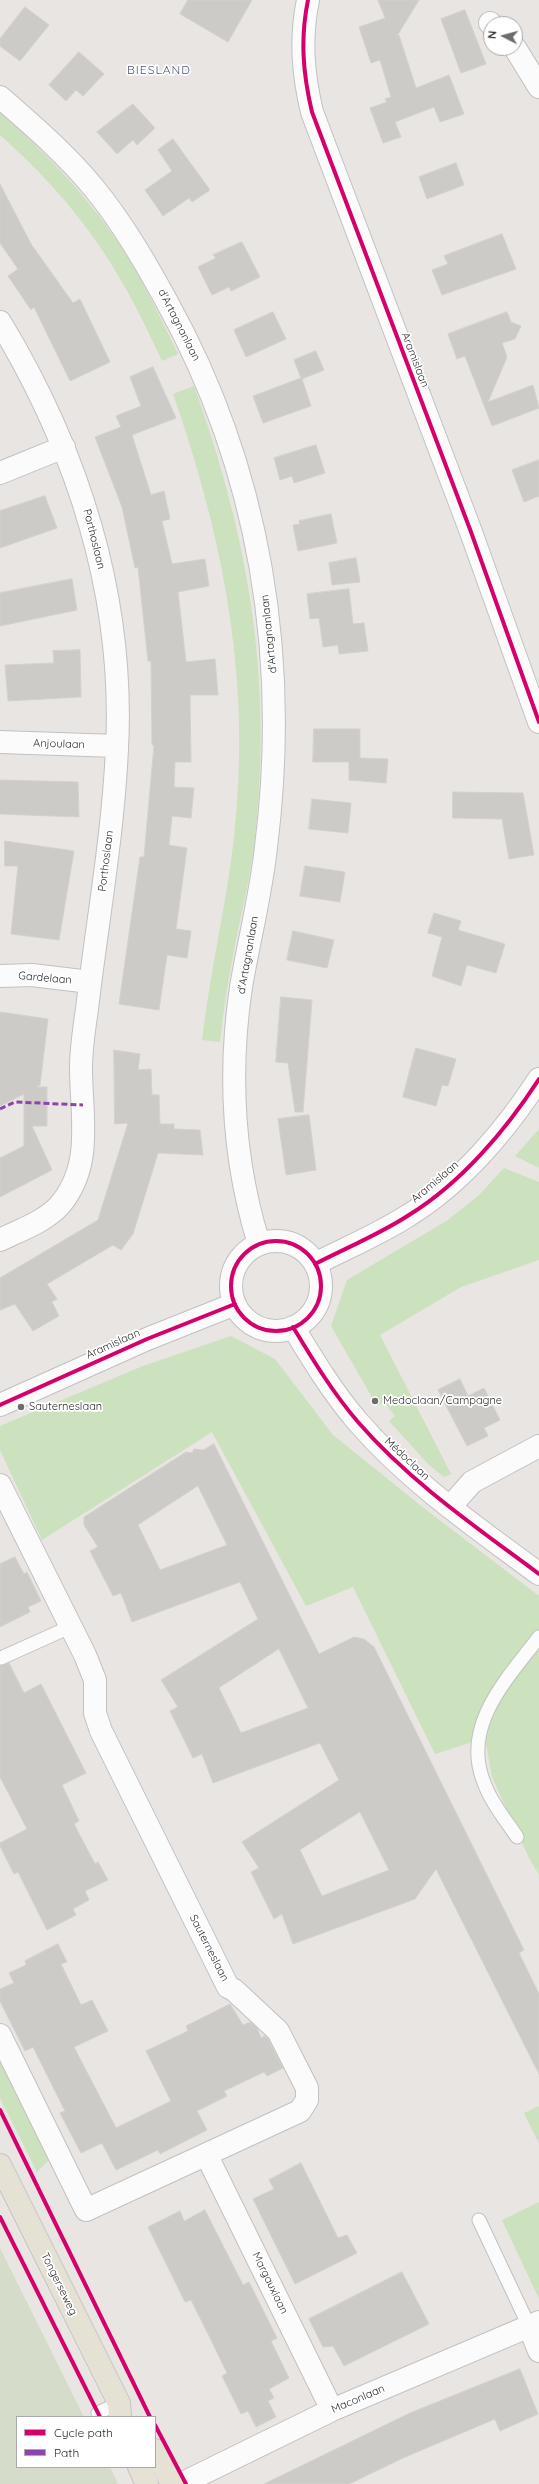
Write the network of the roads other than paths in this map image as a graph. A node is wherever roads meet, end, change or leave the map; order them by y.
1 (308, 0) edge
2 (520, 56) edge
3 (539, 87) edge
4 (0, 97) edge
5 (0, 322) edge
6 (64, 447) junction
7 (0, 473) edge
8 (539, 722) edge
9 (0, 742) edge
10 (117, 746) junction
11 (0, 976) edge
12 (90, 982) junction
13 (539, 1079) edge
14 (0, 1240) edge
15 (259, 1244) junction
16 (315, 1264) junction
17 (235, 1304) junction
18 (293, 1328) junction
19 (0, 1405) edge
20 (539, 1446) edge
21 (0, 1485) edge
22 (450, 1508) junction
23 (539, 1574) edge
24 (70, 1627) junction
25 (539, 1637) edge
26 (1, 1658) edge
27 (517, 1837) dead end
28 (0, 2035) edge
29 (207, 2156) junction
30 (0, 2164) edge
31 (479, 2220) dead end
32 (534, 2324) edge
33 (539, 2351) edge
34 (119, 2410) edge
35 (332, 2410) junction
36 (98, 2413) dead end
37 (134, 2416) edge
38 (156, 2452) edge
39 (139, 2468) edge
40 (147, 2484) edge
41 (172, 2484) edge
42 (181, 2484) edge

1 - 8 street, Aramislaan
2 - 3 street
4 - 15 street, d'Artagnanlaan
5 - 6 street, Porthoslaan
6 - 7 street
6 - 10 street, Porthoslaan
9 - 10 street, Anjoulaan
10 - 12 street, Porthoslaan
11 - 12 street, Gardelaan
12 - 14 street, Porthoslaan
13 - 16 street, Aramislaan
15 - 16 street
15 - 17 street
16 - 18 street
17 - 18 street
17 - 19 street, Aramislaan
18 - 22 street, Médoclaan
20 - 22 street
21 - 24 street, Sauterneslaan
22 - 23 street, Médoclaan
24 - 26 lane
24 - 29 street, Sauterneslaan
25 - 27 lane
28 - 29 street, Sauterneslaan
29 - 35 street, Margauxlaan
30 - 34 main road, Tongerseweg
31 - 32 lane
32 - 33 street
32 - 35 street, Maconlaan
34 - 36 lane
34 - 37 main road, Tongerseweg
35 - 42 street, Maconlaan
38 - 41 main road
39 - 40 main road

